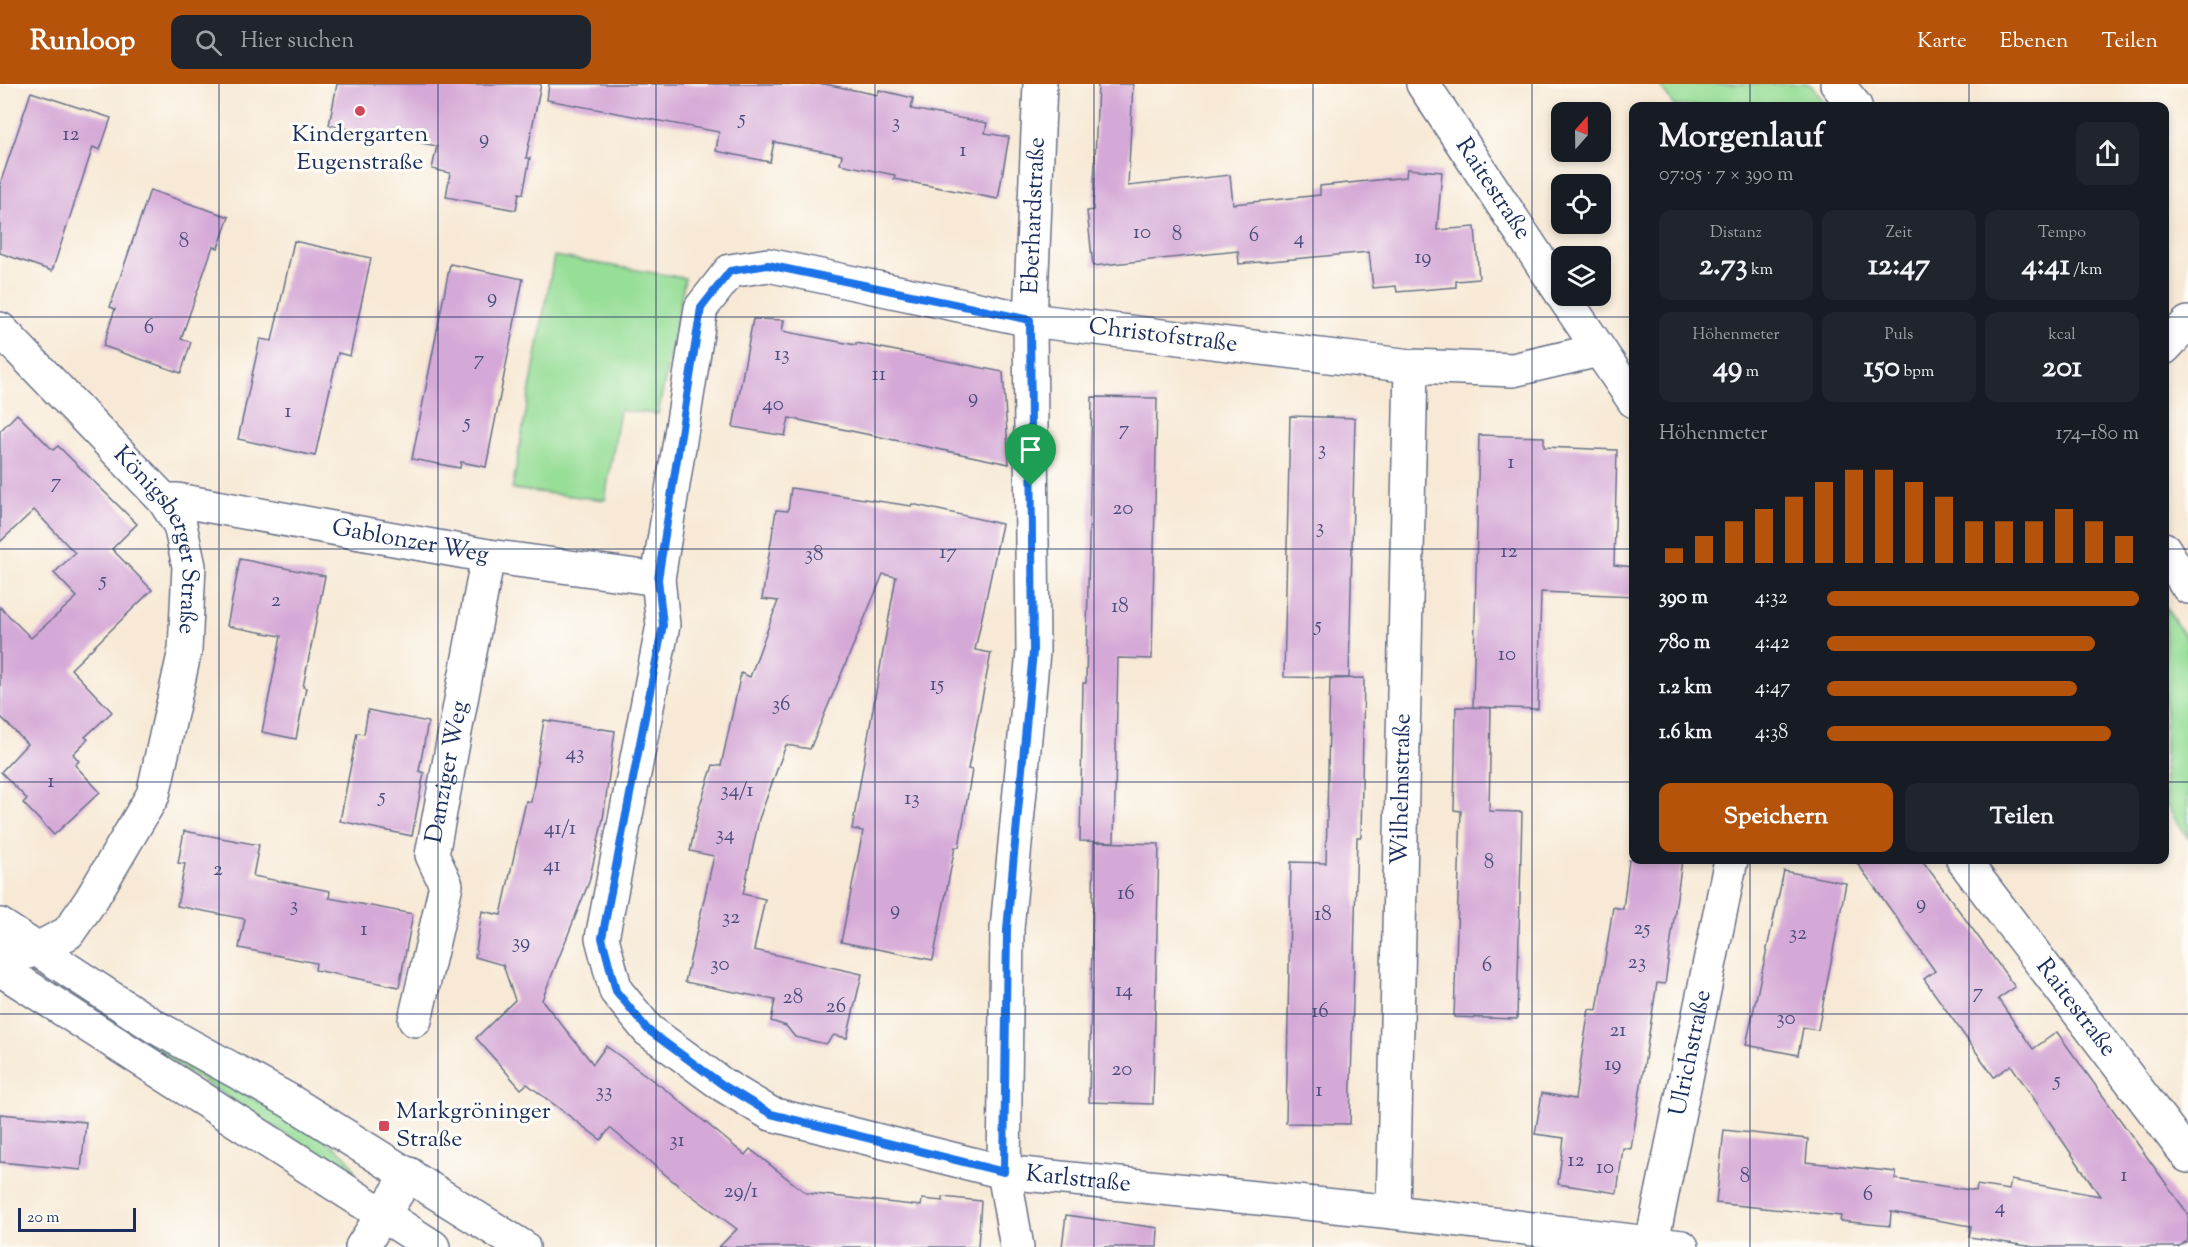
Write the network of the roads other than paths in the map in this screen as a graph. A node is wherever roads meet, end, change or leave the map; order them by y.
1 (1040, 84) edge
2 (1423, 84) edge
3 (1837, 84) edge
4 (1851, 102) edge
5 (730, 271) joint
6 (1551, 278) edge
7 (1569, 306) edge
8 (1030, 320) junction
9 (2188, 323) edge
10 (2169, 343) edge
11 (5, 345) edge
12 (1599, 350) junction
13 (1411, 366) junction
14 (1629, 394) edge
15 (164, 500) junction
16 (488, 556) junction
17 (2169, 557) edge
18 (658, 579) junction
19 (2188, 587) edge
20 (1730, 864) edge
21 (1966, 864) edge
22 (0, 925) edge
23 (35, 950) junction
24 (0, 960) edge
25 (0, 969) edge
26 (415, 1020) dead end
27 (2188, 1156) edge
28 (1004, 1172) junction
29 (409, 1174) junction
30 (1393, 1212) junction
31 (383, 1215) junction
32 (1662, 1246) edge
33 (362, 1247) edge
34 (433, 1247) edge
35 (523, 1247) edge
36 (1017, 1247) edge

1 - 8 street, Eberhardstraße
2 - 6 street, Raitestraße
3 - 4 street
5 - 8 street, Christofstraße
5 - 18 street, Karlstraße
7 - 12 street, Raitestraße
8 - 13 street, Christofstraße
8 - 28 street, Eberhardstraße
9 - 10 street
11 - 15 street, Königsberger Straße
12 - 13 street, Christofstraße
12 - 14 street, Raitestraße
13 - 30 street, Wilhelmstraße
15 - 16 street, Gablonzer Weg
15 - 23 street, Königsberger Straße
16 - 18 street, Gablonzer Weg
16 - 26 street, Danziger Weg
17 - 19 street
18 - 28 street, Karlstraße
20 - 32 street, Ulrichstraße
21 - 27 street, Raitestraße
22 - 23 street
23 - 24 street, Königsberger Straße
23 - 29 street
25 - 31 street
28 - 30 street, Karlstraße
28 - 36 street, Eberhardstraße
29 - 31 street
29 - 35 street
30 - 32 street, Karlstraße
31 - 33 street
31 - 34 street

